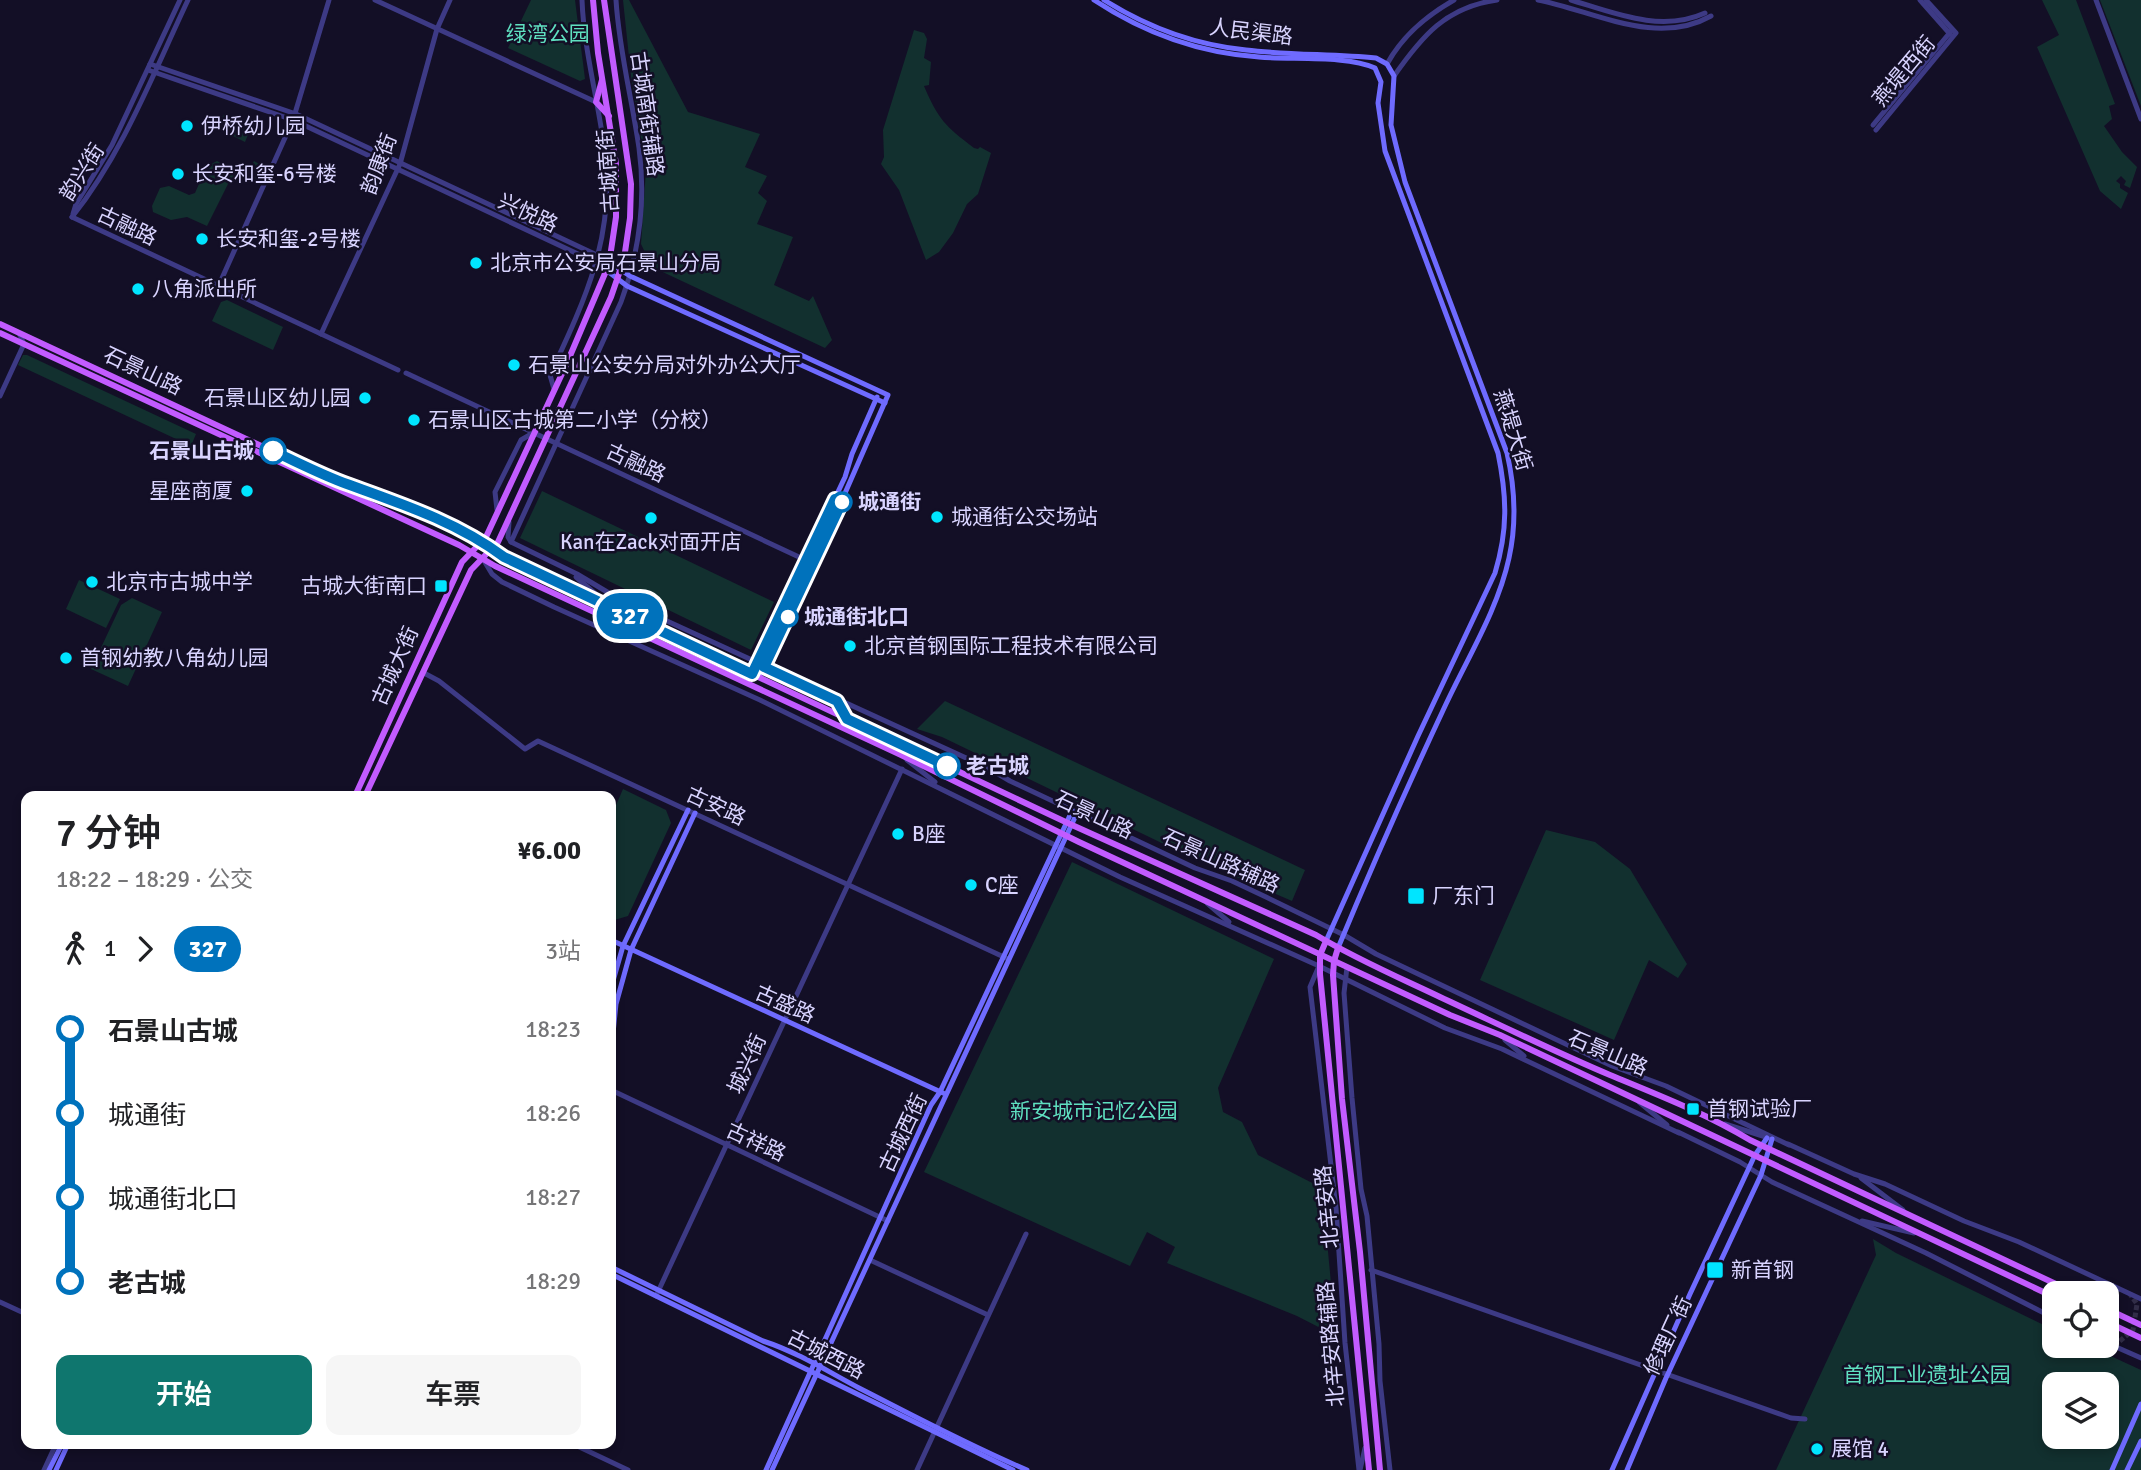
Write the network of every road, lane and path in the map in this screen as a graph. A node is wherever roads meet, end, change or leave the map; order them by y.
1 (180, 0) edge
2 (188, 0) edge
3 (329, 0) edge
4 (375, 0) edge
5 (450, 0) edge
6 (582, 0) edge
7 (593, 0) edge
8 (604, 0) edge
9 (616, 0) edge
10 (1094, 0) edge
11 (1104, 0) edge
12 (1454, 0) edge
13 (1497, 0) edge
14 (1538, 0) edge
15 (1571, 0) edge
16 (1920, 0) edge
17 (1926, 0) edge
18 (2096, 0) edge
19 (1491, 1) edge
20 (437, 29) junction
21 (1953, 33) junction
22 (1387, 64) junction
23 (152, 68) junction
24 (1380, 75) joint
25 (1394, 76) junction
26 (603, 78) junction
27 (596, 102) junction
28 (609, 116) junction
29 (294, 117) junction
30 (2141, 119) edge
31 (1875, 127) dead end
32 (399, 166) junction
33 (72, 217) joint
34 (598, 260) junction
35 (608, 267) junction
36 (621, 271) junction
37 (630, 276) junction
38 (618, 280) junction
39 (627, 286) junction
40 (218, 287) junction
41 (0, 324) edge
42 (0, 333) edge
43 (19, 333) junction
44 (321, 334) junction
45 (24, 344) junction
46 (398, 369) dead end
47 (407, 373) dead end
48 (554, 389) junction
49 (880, 391) junction
50 (0, 396) edge
51 (877, 399) junction
52 (885, 403) junction
53 (533, 433) junction
54 (547, 439) junction
55 (556, 443) junction
56 (509, 519) junction
57 (481, 542) junction
58 (511, 542) junction
59 (492, 549) junction
60 (471, 552) junction
61 (483, 559) junction
62 (805, 560) junction
63 (814, 564) junction
64 (563, 568) junction
65 (608, 605) junction
66 (760, 665) junction
67 (424, 673) junction
68 (755, 676) junction
69 (837, 701) junction
70 (847, 719) junction
71 (899, 754) junction
72 (902, 769) junction
73 (357, 791) edge
74 (367, 791) edge
75 (947, 791) junction
76 (691, 812) junction
77 (1075, 812) junction
78 (1070, 823) junction
79 (1064, 835) junction
80 (1059, 846) junction
81 (848, 884) junction
82 (1202, 899) junction
83 (1234, 927) junction
84 (1332, 929) junction
85 (1344, 934) junction
86 (1326, 941) junction
87 (616, 942) edge
88 (623, 946) junction
89 (1338, 948) junction
90 (632, 950) junction
91 (1320, 955) junction
92 (1006, 958) junction
93 (1334, 961) junction
94 (1320, 966) junction
95 (1347, 967) junction
96 (616, 970) edge
97 (1333, 975) junction
98 (1345, 981) junction
99 (616, 1004) edge
100 (785, 1021) junction
101 (1500, 1035) junction
102 (1528, 1060) junction
103 (616, 1092) edge
104 (943, 1093) junction
105 (1638, 1101) junction
106 (1354, 1118) junction
107 (1719, 1121) junction
108 (1679, 1133) junction
109 (1769, 1138) junction
110 (1789, 1145) junction
111 (727, 1146) junction
112 (1766, 1147) junction
113 (1347, 1148) junction
114 (1755, 1155) junction
115 (1766, 1160) junction
116 (1749, 1168) junction
117 (1854, 1174) junction
118 (1761, 1175) junction
119 (1342, 1191) junction
120 (1336, 1208) junction
121 (1826, 1208) junction
122 (1906, 1212) junction
123 (882, 1218) junction
124 (888, 1221) junction
125 (1026, 1234) dead end
126 (1922, 1235) junction
127 (870, 1261) junction
128 (616, 1269) edge
129 (1371, 1269) junction
130 (616, 1276) edge
131 (2050, 1281) edge
132 (2042, 1291) edge
133 (657, 1293) junction
134 (2141, 1299) edge
135 (0, 1302) edge
136 (21, 1312) edge
137 (2042, 1312) edge
138 (2119, 1314) edge
139 (988, 1315) junction
140 (2141, 1325) edge
141 (2119, 1328) edge
142 (2141, 1338) edge
143 (2119, 1348) edge
144 (2141, 1358) edge
145 (814, 1362) junction
146 (820, 1366) junction
147 (1656, 1371) junction
148 (813, 1373) junction
149 (1667, 1375) junction
150 (1380, 1381) junction
151 (2141, 1404) edge
152 (1354, 1417) junction
153 (1363, 1417) junction
154 (1805, 1419) dead end
155 (1374, 1421) junction
156 (935, 1429) junction
157 (2141, 1441) edge
158 (1366, 1445) junction
159 (54, 1449) edge
160 (59, 1449) edge
161 (66, 1449) edge
162 (584, 1449) edge
163 (44, 1470) edge
164 (49, 1470) edge
165 (56, 1470) edge
166 (628, 1470) edge
167 (766, 1470) edge
168 (772, 1470) edge
169 (917, 1470) edge
170 (1013, 1470) edge
171 (1027, 1470) edge
172 (1359, 1470) edge
173 (1368, 1470) edge
174 (1380, 1470) edge
175 (1390, 1470) edge
176 (1612, 1470) edge
177 (1627, 1470) edge
178 (2112, 1470) edge
179 (2127, 1470) edge

1 - 23 street, 韵兴街
2 - 23 street, 韵兴街
3 - 29 street
4 - 20 street
5 - 20 street, 韵康街
6 - 27 street
7 - 26 main road, 古城南街
8 - 36 main road, 古城南街
9 - 37 street, 古城南街辅路
10 - 24 main road, 人民渠路
11 - 22 main road, 人民渠路
12 - 22 street
13 - 19 street
14 - 15 street
16 - 21 street
17 - 21 street
18 - 30 street
19 - 25 street
20 - 27 street
20 - 32 street, 韵康街
21 - 31 street, 燕堤西街
22 - 25 main road
23 - 29 street, 兴悦路
23 - 33 street, 韵兴街
24 - 84 main road, 燕堤大街
25 - 85 main road, 燕堤大街
26 - 27 main road
26 - 28 main road, 古城南街
27 - 28 main road
27 - 34 street
28 - 35 main road, 古城南街
29 - 32 street, 兴悦路
29 - 40 street
32 - 34 street, 兴悦路
32 - 44 street, 韵康街
33 - 40 street, 古融路
34 - 35 main road, 兴悦路
34 - 48 street
35 - 36 main road, 兴悦路
35 - 38 main road, 兴悦路
35 - 48 main road, 古城南街
36 - 37 main road, 兴悦路
36 - 38 main road, 古城南街
37 - 39 street, 古城南街辅路
37 - 49 main road, 兴悦路
38 - 39 main road, 兴悦路
38 - 54 main road, 古城南街
39 - 51 main road, 兴悦路
39 - 55 street, 古城南街辅路
40 - 44 street, 古融路
41 - 43 main road, 石景山路
42 - 45 main road, 石景山路
43 - 45 street
43 - 57 main road, 石景山路
44 - 46 street, 古融路
45 - 50 street
45 - 60 main road, 石景山路
47 - 53 street, 古融路
48 - 53 main road, 古城南街
49 - 51 main road
49 - 52 main road
51 - 52 main road, 兴悦路
51 - 62 main road
52 - 63 main road
53 - 54 street, 古融路
53 - 57 main road, 古城南街
54 - 55 street, 古融路
54 - 56 main road, 古城南街
55 - 58 street, 古城南街辅路
55 - 62 street, 古融路
56 - 58 street
56 - 59 main road, 古城南街
57 - 59 main road, 石景山路
57 - 60 main road, 古城大街
58 - 64 street, 石景山路辅路
59 - 61 main road, 古城南街
59 - 65 main road, 石景山路
60 - 61 main road, 石景山路
60 - 73 main road, 古城大街
61 - 67 main road, 古城大街
61 - 71 main road, 石景山路
61 - 72 street
62 - 63 street, 古融路
62 - 66 main road
63 - 66 main road
64 - 65 street
64 - 66 street, 石景山路辅路
65 - 68 main road, 石景山路
66 - 68 main road
66 - 69 street, 石景山路辅路
67 - 74 main road, 古城大街
67 - 76 street, 古安路
68 - 70 main road, 石景山路
69 - 70 main road
69 - 77 street, 石景山路辅路
70 - 78 main road, 石景山路
71 - 75 street
71 - 79 main road, 石景山路
72 - 75 street
72 - 81 street, 城兴街
75 - 80 street
76 - 81 street, 古安路
76 - 88 main road
76 - 90 main road
77 - 78 main road, 古城西街
77 - 84 street, 石景山路辅路
78 - 79 main road, 古城西街
78 - 86 main road, 石景山路
79 - 80 main road, 古城西街
79 - 82 main road, 石景山路
80 - 83 street
80 - 92 main road, 古城西街
81 - 92 street, 古安路
81 - 100 street, 城兴街
82 - 83 street
82 - 91 main road, 石景山路
83 - 94 street
84 - 85 street, 石景山路辅路
84 - 86 main road, 燕堤大街
85 - 89 main road, 燕堤大街
85 - 110 street, 石景山路辅路
86 - 89 main road, 石景山路
86 - 91 main road, 北辛安路
87 - 88 main road, 古盛路
88 - 90 main road, 古盛路
88 - 96 main road
89 - 93 main road, 北辛安路
89 - 107 main road, 石景山路
90 - 99 main road
90 - 100 main road, 古盛路
91 - 93 main road, 石景山路
91 - 94 main road, 北辛安路
92 - 104 main road, 古城西街
93 - 95 main road, 石景山路
93 - 97 main road, 北辛安路
94 - 97 street
94 - 119 main road, 北辛安路
94 - 120 street, 北辛安路辅路
95 - 98 street
95 - 101 main road, 石景山路
97 - 98 street
97 - 113 main road, 北辛安路
98 - 102 street
98 - 106 street
100 - 104 main road, 古盛路
100 - 111 street, 城兴街
101 - 102 street
101 - 105 main road, 石景山路
102 - 108 street
103 - 111 street, 古祥路
104 - 123 main road, 古城西街
104 - 124 main road, 古城西街
105 - 108 street
105 - 114 main road, 石景山路
106 - 113 street
106 - 129 street
107 - 109 street, 石景山路
107 - 112 main road, 石景山路
108 - 116 street
109 - 110 street, 石景山路
109 - 112 main road, 修理厂街
110 - 117 street, 石景山路
111 - 123 street, 古祥路
111 - 133 street, 城兴街
112 - 114 main road, 修理厂街
112 - 115 main road, 修理厂街
112 - 122 main road, 石景山路
113 - 155 main road, 北辛安路
114 - 115 main road, 石景山路
114 - 116 main road, 修理厂街
115 - 118 main road, 修理厂街
115 - 126 main road, 石景山路
116 - 118 street
116 - 147 main road, 修理厂街
117 - 122 street
117 - 134 street, 石景山路
118 - 121 street
118 - 149 main road, 修理厂街
119 - 120 street
119 - 153 main road, 北辛安路
120 - 152 street, 北辛安路辅路
121 - 126 street
121 - 137 street
122 - 131 main road, 石景山路
123 - 124 street, 古祥路
123 - 145 main road, 古城西街
124 - 127 main road, 古城西街
125 - 139 street
126 - 132 main road, 石景山路
127 - 139 street
127 - 146 main road, 古城西街
128 - 133 main road, 古城西路
129 - 147 street
129 - 150 street
130 - 133 main road, 古城西路
133 - 145 main road, 古城西路
133 - 148 main road, 古城西路
135 - 136 street
138 - 140 main road
139 - 156 street
141 - 142 main road
143 - 144 street
145 - 146 main road, 古城西路
145 - 148 main road, 古城西街
146 - 148 main road, 古城西街
146 - 156 main road, 古城西路
147 - 149 street
147 - 176 main road, 修理厂街
148 - 156 main road, 古城西路
148 - 167 main road, 古城西街
148 - 168 main road, 古城西街
149 - 154 street
149 - 177 main road, 修理厂街
150 - 155 street
150 - 175 street
151 - 178 main road
152 - 153 street
152 - 172 street, 北辛安路辅路
153 - 158 main road, 北辛安路
155 - 174 main road, 北辛安路
156 - 169 street
156 - 170 main road, 古城西路
156 - 171 main road, 古城西路
157 - 179 main road
158 - 172 street
158 - 173 main road, 北辛安路
159 - 163 street
160 - 164 main road
161 - 165 main road
162 - 166 street

